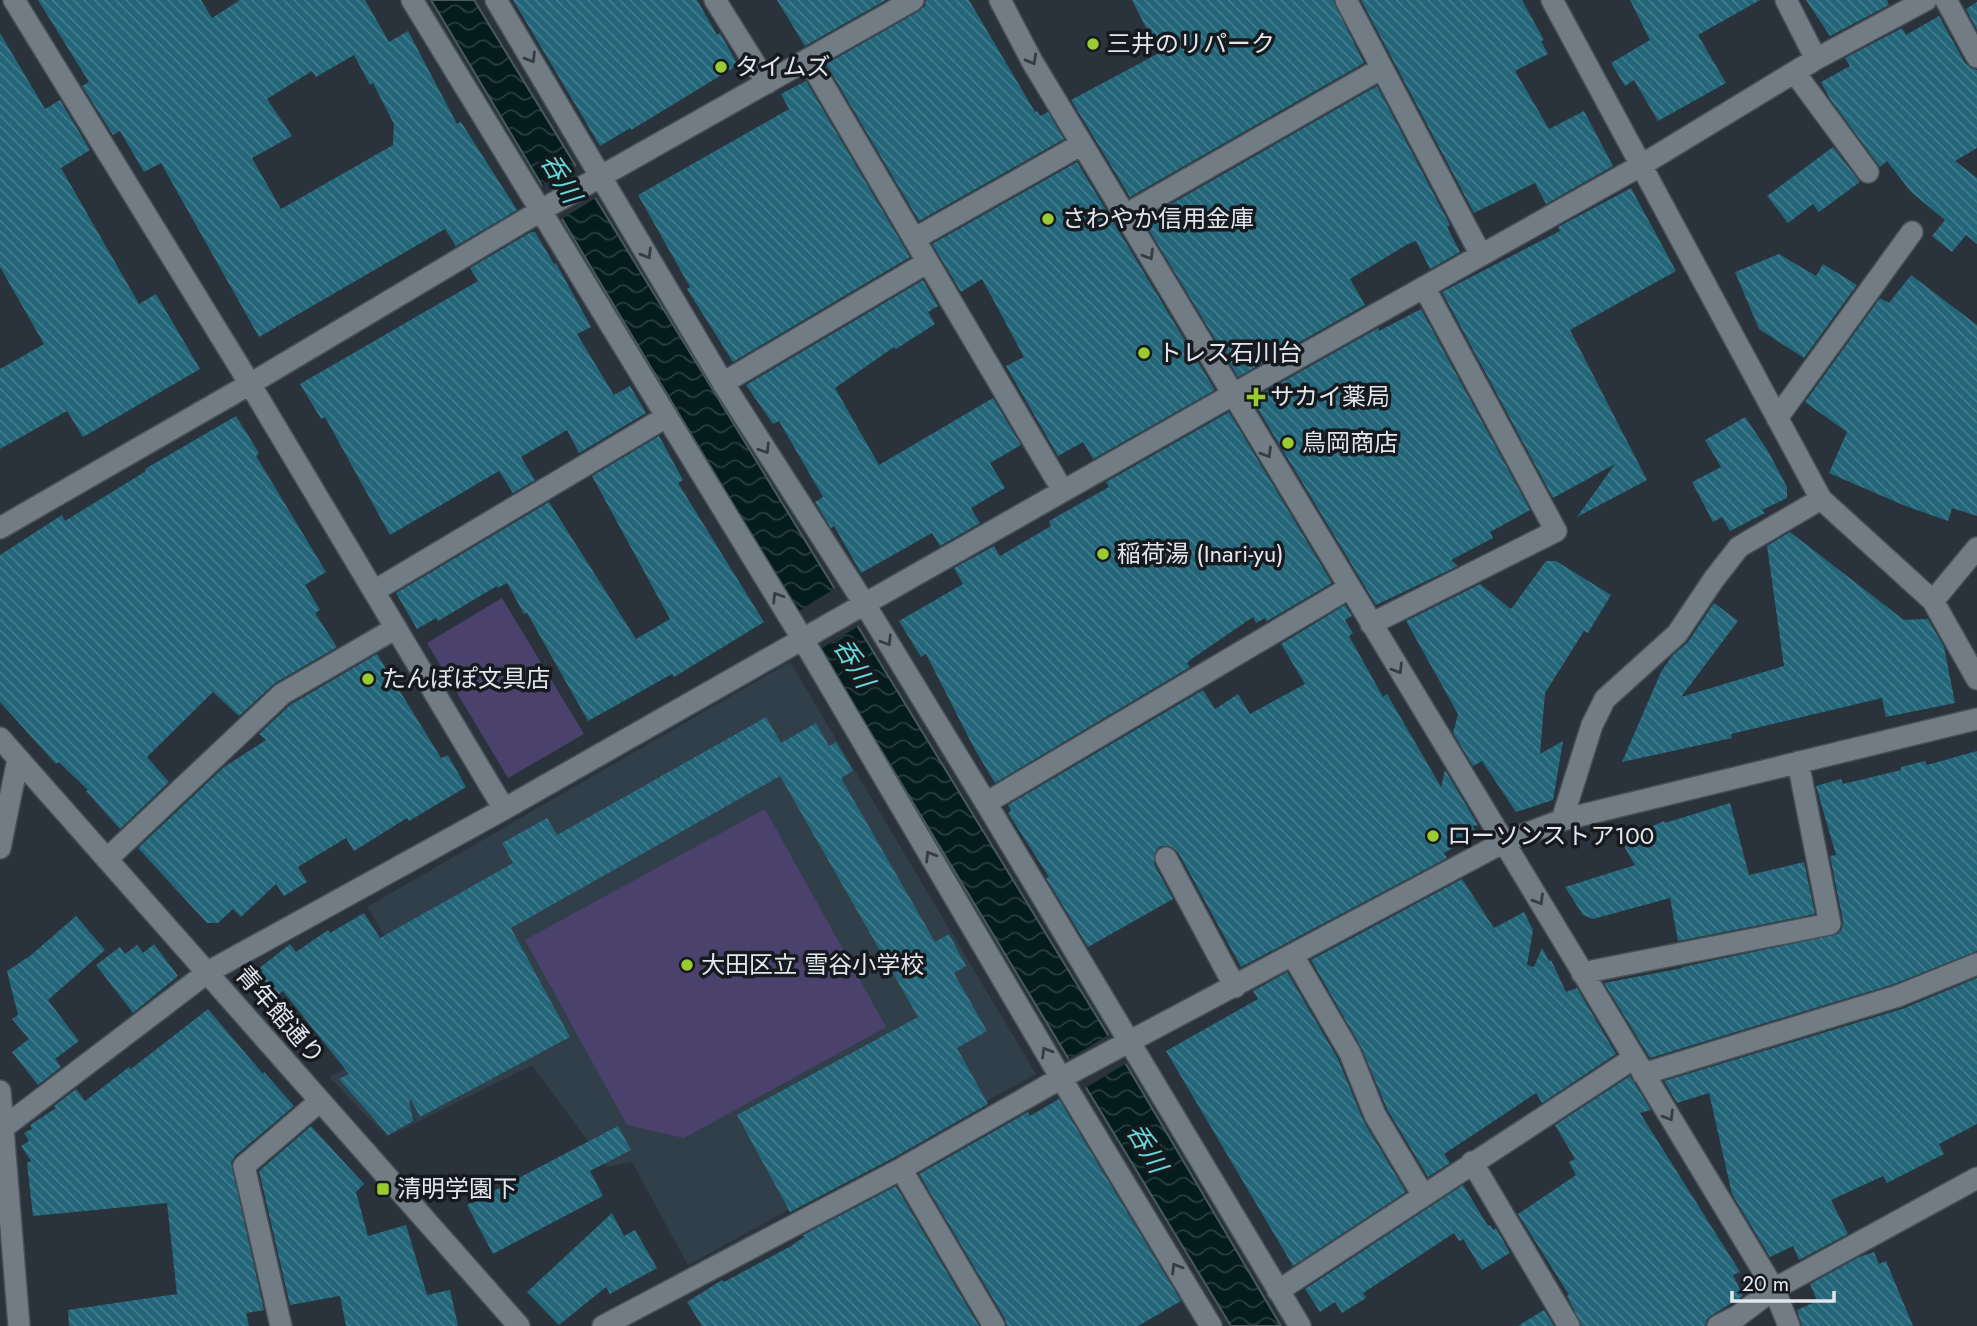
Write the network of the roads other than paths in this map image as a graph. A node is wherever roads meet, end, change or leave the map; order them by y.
1 (14, 0) edge
2 (412, 0) edge
3 (496, 0) edge
4 (715, 0) edge
5 (914, 0) edge
6 (1000, 0) edge
7 (1346, 0) edge
8 (1552, 0) edge
9 (1786, 0) edge
10 (1926, 0) edge
11 (1946, 0) edge
12 (1977, 57) edge
13 (808, 59) junction
14 (1816, 59) junction
15 (1381, 68) junction
16 (1795, 73) junction
17 (768, 83) junction
18 (1082, 144) junction
19 (1640, 166) junction
20 (1868, 173) dead end
21 (599, 179) junction
22 (546, 208) junction
23 (1125, 215) junction
24 (1912, 232) dead end
25 (914, 239) junction
26 (1481, 255) junction
27 (928, 262) junction
28 (1424, 287) junction
29 (723, 383) junction
30 (250, 384) junction
31 (1232, 394) junction
32 (666, 417) junction
33 (1777, 418) junction
34 (1063, 491) junction
35 (1821, 499) junction
36 (0, 528) edge
37 (1977, 548) edge
38 (1349, 588) junction
39 (374, 591) junction
40 (1933, 601) junction
41 (857, 608) junction
42 (1371, 624) junction
43 (396, 628) junction
44 (806, 636) junction
45 (1977, 679) edge
46 (1977, 719) edge
47 (0, 738) edge
48 (18, 759) junction
49 (1798, 762) junction
50 (986, 803) junction
51 (504, 809) junction
52 (1562, 820) junction
53 (1504, 842) junction
54 (0, 848) edge
55 (1166, 858) dead end
56 (107, 859) junction
57 (1293, 956) junction
58 (1977, 964) edge
59 (208, 972) junction
60 (1582, 973) junction
61 (1235, 986) junction
62 (1126, 1044) junction
63 (1638, 1066) junction
64 (1065, 1076) junction
65 (0, 1091) edge
66 (320, 1101) junction
67 (2, 1128) edge
68 (1472, 1163) junction
69 (901, 1169) junction
70 (1977, 1178) edge
71 (1423, 1195) junction
72 (1774, 1289) junction
73 (1278, 1291) junction
74 (19, 1326) edge
75 (281, 1326) edge
76 (519, 1326) edge
77 (603, 1326) edge
78 (994, 1326) edge
79 (1212, 1326) edge
80 (1300, 1326) edge
81 (1569, 1326) edge
82 (1718, 1326) edge
83 (1789, 1326) edge

1 - 30 street
2 - 22 street
3 -> 21 street
4 - 17 street
5 - 13 street
6 -> 18 street
7 - 15 street
8 - 19 street
9 - 14 street
10 - 14 street
11 - 12 street
13 - 17 street
13 - 25 street
14 - 16 street
15 - 23 street
15 - 26 street
16 - 19 street
16 - 20 street
17 - 21 street
18 - 23 street
18 - 25 street
19 - 26 street
19 - 33 street
21 - 22 street
21 -> 29 street
22 - 30 street
22 - 32 street
23 -> 31 street
24 - 33 street
25 - 27 street
26 - 28 street
27 - 29 street
27 - 34 street
28 - 31 street
28 - 42 street
29 -> 41 street
30 - 36 street
30 - 39 street
31 - 34 street
31 -> 38 street
32 - 39 street
44 -> 32 street
33 - 35 street
34 - 41 street
35 - 40 street
35 - 52 street
37 - 40 street
38 - 42 street
38 - 50 street
39 - 43 street
40 - 45 street
41 - 44 street
41 -> 50 street
42 -> 53 street
43 - 51 street
43 - 56 street
44 - 51 street
64 -> 44 street
46 - 49 street
47 - 48 street, 青年館通り
48 - 54 street
48 - 56 street, 青年館通り
49 - 52 street
49 - 60 street
50 - 62 street
51 - 59 street
52 - 53 street
53 - 57 street
53 -> 60 street
55 - 61 street
56 - 59 street, 青年館通り
57 - 61 street
57 - 71 street
58 - 63 street
59 - 66 street, 青年館通り
59 - 67 street
60 - 63 street
61 - 62 street
62 - 64 street
62 - 73 street
63 - 68 street
63 -> 72 street
64 - 69 street
79 -> 64 street
65 - 67 street
66 - 75 street
66 - 76 street, 青年館通り
67 - 74 street
68 - 71 street
68 - 81 street
69 - 77 street
69 - 78 street
70 - 72 street
71 - 73 street
72 - 82 street
72 - 83 street
73 - 80 street

